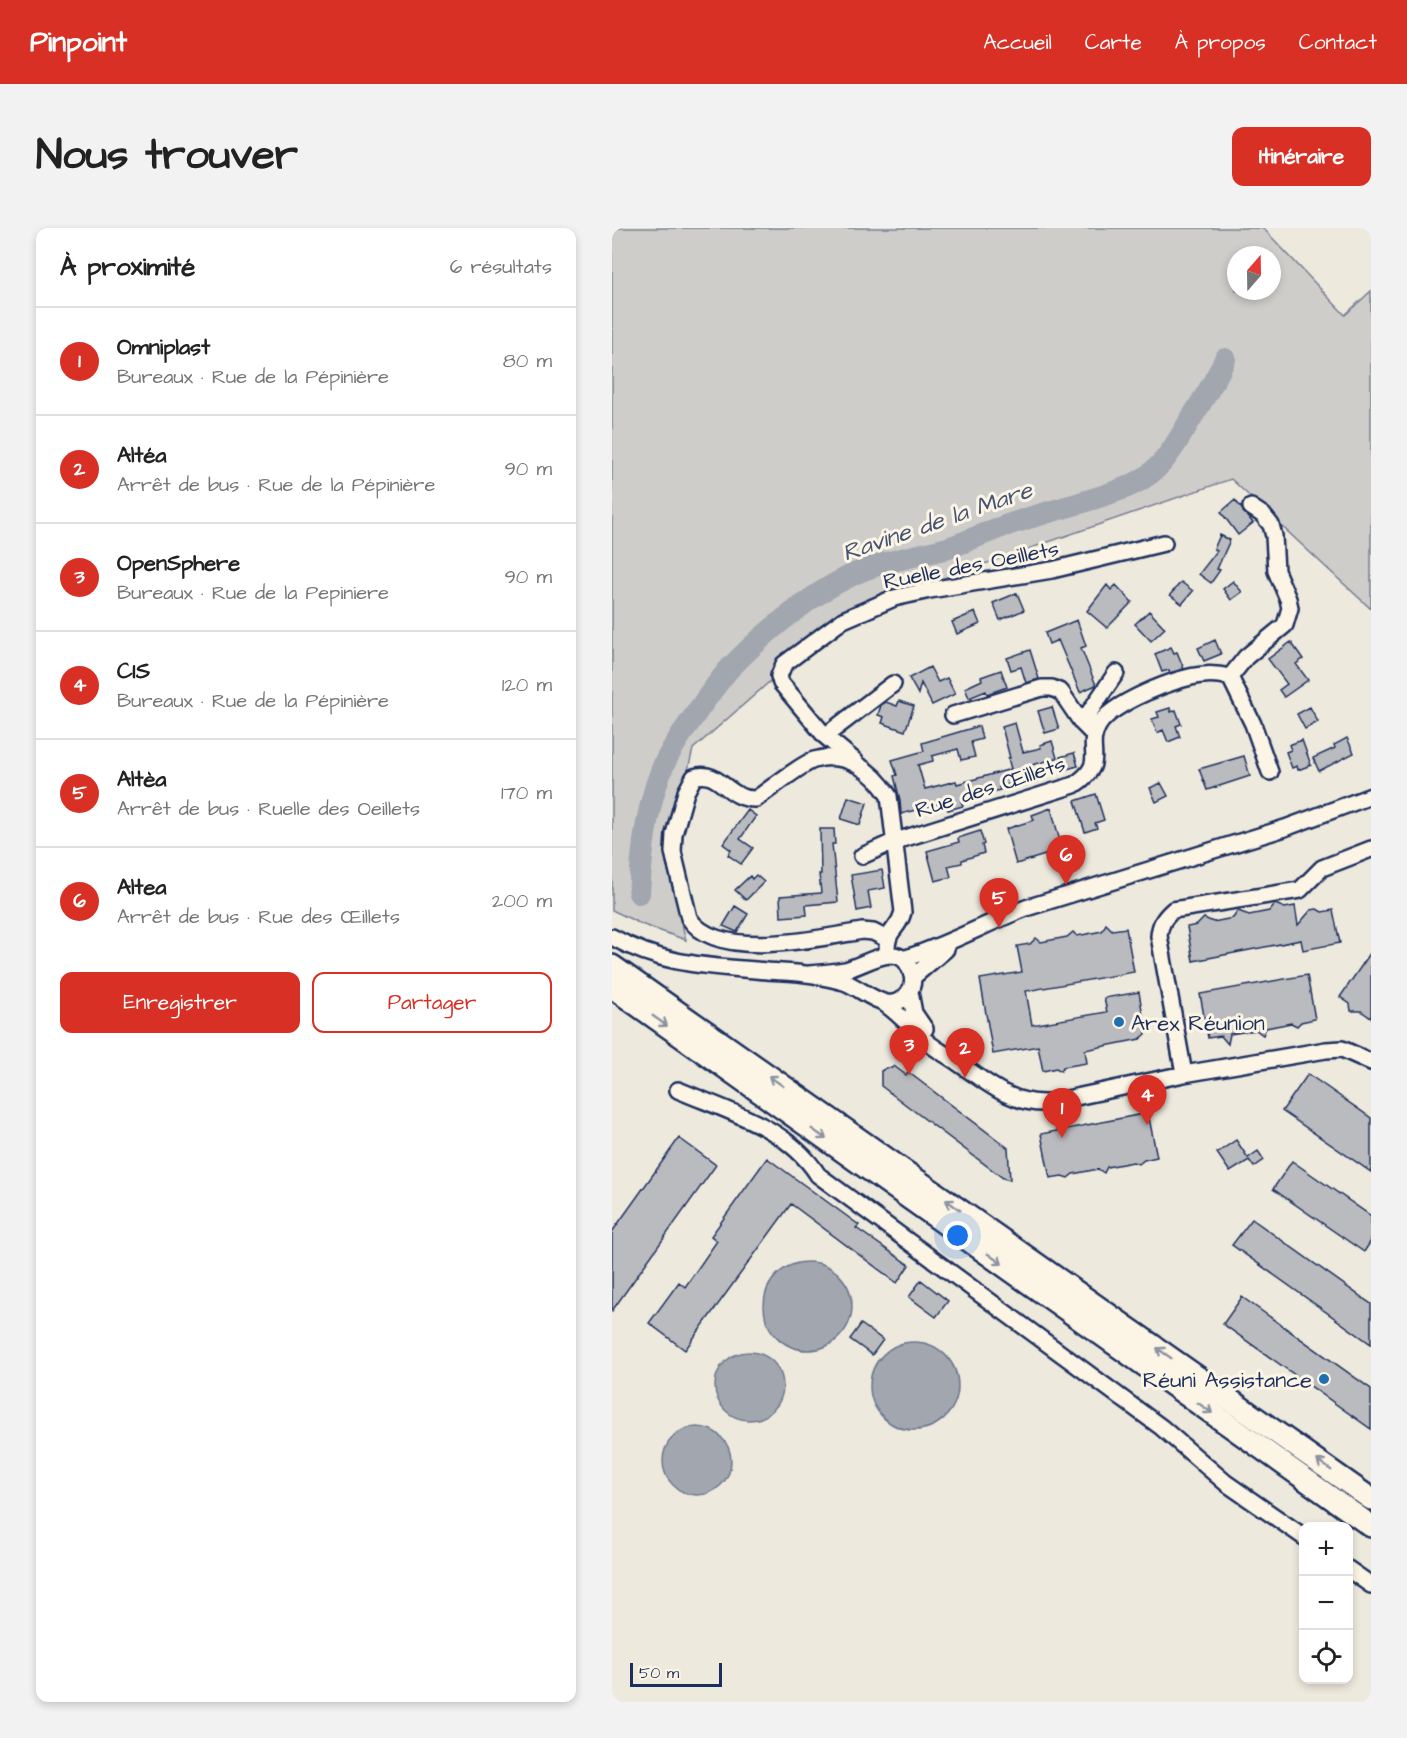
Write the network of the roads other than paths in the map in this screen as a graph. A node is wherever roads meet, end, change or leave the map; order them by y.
1 (1251, 507) dead end
2 (1164, 543) dead end
3 (1116, 673) dead end
4 (1230, 677) junction
5 (893, 684) dead end
6 (952, 715) dead end
7 (1082, 723) junction
8 (1094, 735) junction
9 (825, 736) junction
10 (862, 767) junction
11 (1270, 772) dead end
12 (1371, 796) edge
13 (893, 842) junction
14 (1371, 849) edge
15 (862, 856) dead end
16 (612, 937) edge
17 (961, 938) junction
18 (887, 946) junction
19 (903, 959) junction
20 (870, 962) junction
21 (612, 966) edge
22 (808, 974) junction
23 (911, 984) junction
24 (612, 987) edge
25 (868, 994) junction
26 (885, 1004) junction
27 (944, 1052) junction
28 (1371, 1062) edge
29 (1184, 1074) junction
30 (678, 1090) dead end
31 (1371, 1499) edge
32 (1371, 1526) edge
33 (1299, 1534) edge
34 (1353, 1572) edge
35 (1371, 1585) edge

1 - 4 street
2 - 9 street, Ruelle des Oeillets
3 - 7 street
4 - 8 street
4 - 11 street
5 - 9 street
6 - 7 street
7 - 8 street
8 - 13 street, Rue des Œillets
9 - 10 street, Ruelle des Oeillets
10 - 13 street, Ruelle des Oeillets
10 - 18 street, Ruelle des Oeillets
12 - 17 street
13 - 15 street, Rue des Œillets
13 - 18 street, Ruelle des Oeillets
14 - 29 street
16 - 22 street
17 - 19 street
17 - 23 street
18 - 19 street
18 - 20 street
19 - 23 street
20 - 22 street
20 - 25 street
31 -> 21 highway
22 - 25 street
23 - 26 street
23 - 27 street
24 -> 32 highway
25 - 26 street
26 - 27 street
27 - 29 street
28 - 29 street
30 - 33 street
34 - 35 street

